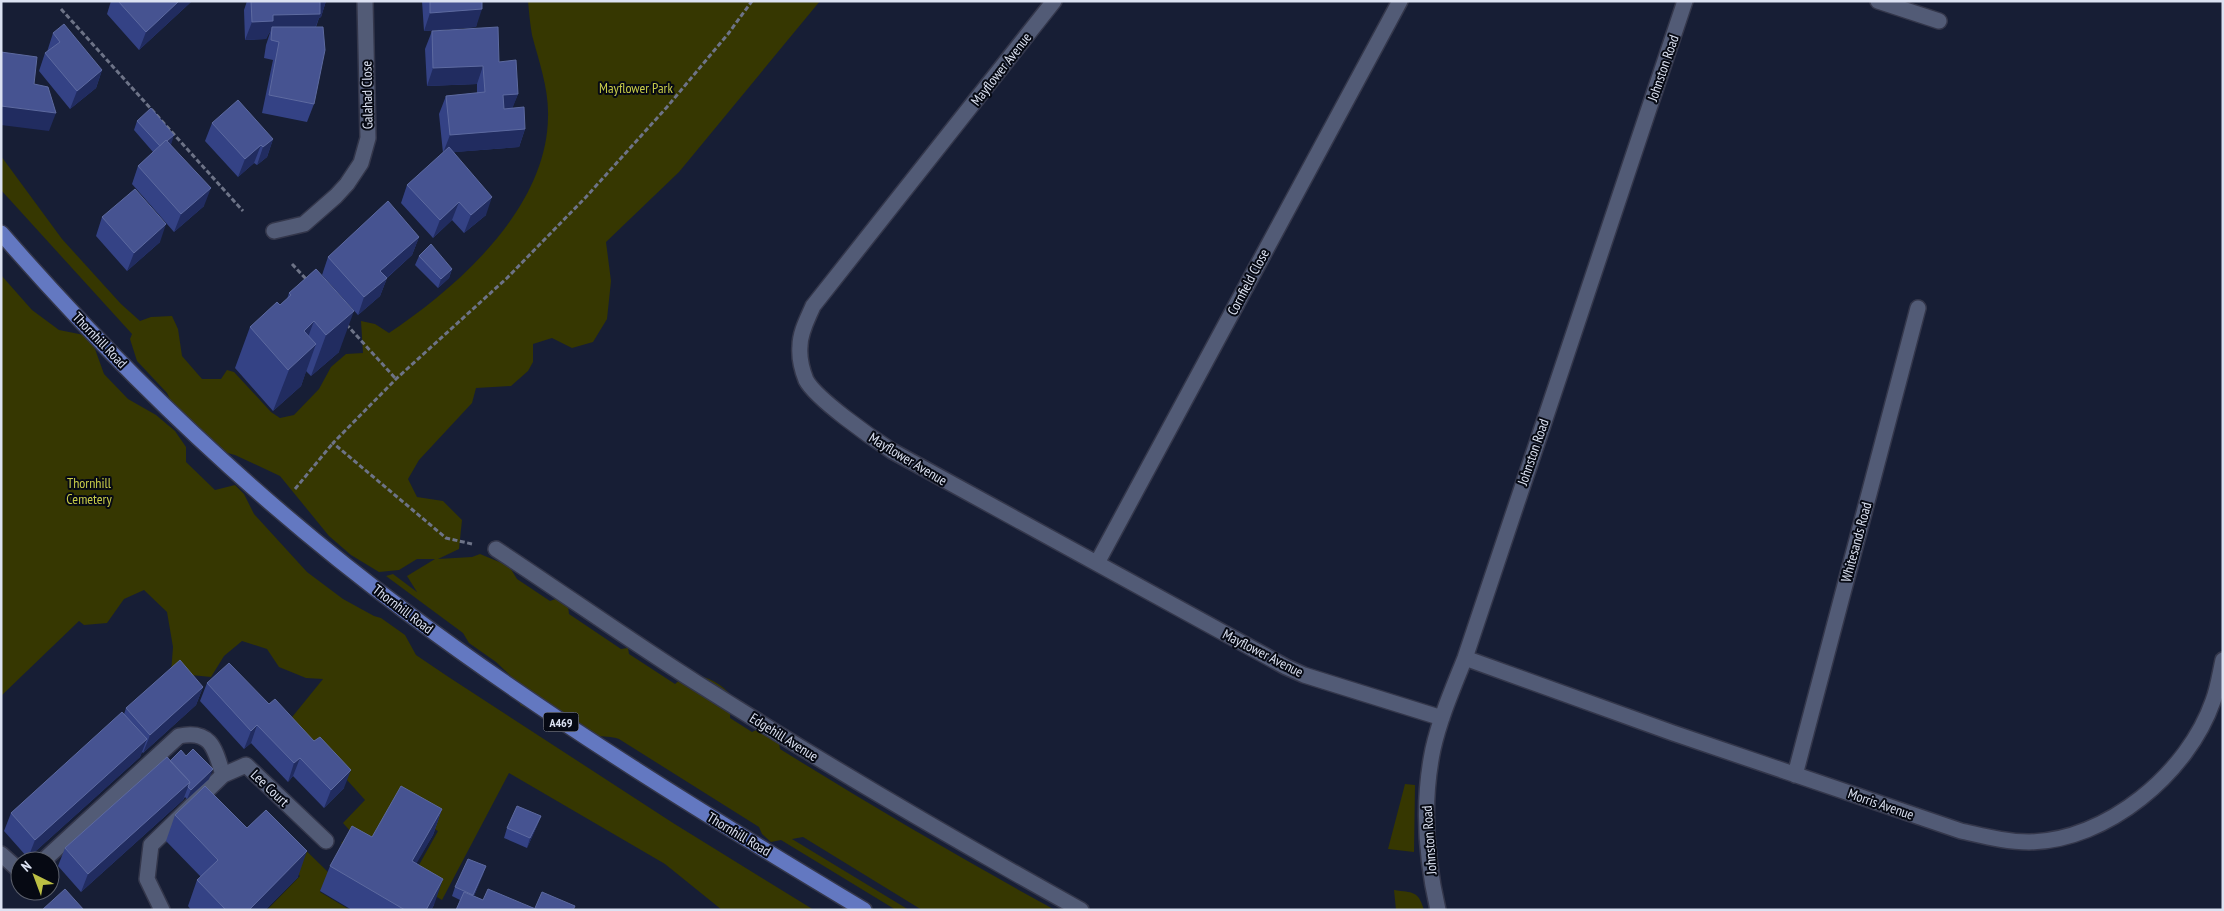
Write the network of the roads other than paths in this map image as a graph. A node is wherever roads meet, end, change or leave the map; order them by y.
1 (365, 1) edge
2 (1054, 1) edge
3 (1400, 1) edge
4 (1685, 1) edge
5 (1878, 1) edge
6 (1939, 21) dead end
7 (274, 231) dead end
8 (1, 233) edge
9 (1918, 308) dead end
10 (496, 549) road end
11 (1096, 563) junction
12 (1464, 658) junction
13 (2223, 660) edge
14 (1442, 718) junction
15 (223, 775) junction
16 (1795, 775) junction
17 (326, 840) dead end
18 (54, 851) edge
19 (162, 910) edge
20 (864, 910) edge
21 (1081, 910) edge
22 (1438, 910) edge

1 - 7 street, Galahad Close
2 - 11 street, Mayflower Avenue
3 - 11 street, Cornfield Close
4 - 12 street, Johnston Road
5 - 6 street
8 - 20 main road, Thornhill Road / A469
9 - 16 street, Whitesands Road
10 - 21 street, Edgehill Avenue
11 - 14 street, Mayflower Avenue
12 - 14 street, Johnston Road
12 - 16 street, Morris Avenue
13 - 16 street, Morris Avenue
14 - 22 street, Johnston Road
15 - 17 street, Lee Court
15 - 18 street
15 - 19 street, Lee Court

